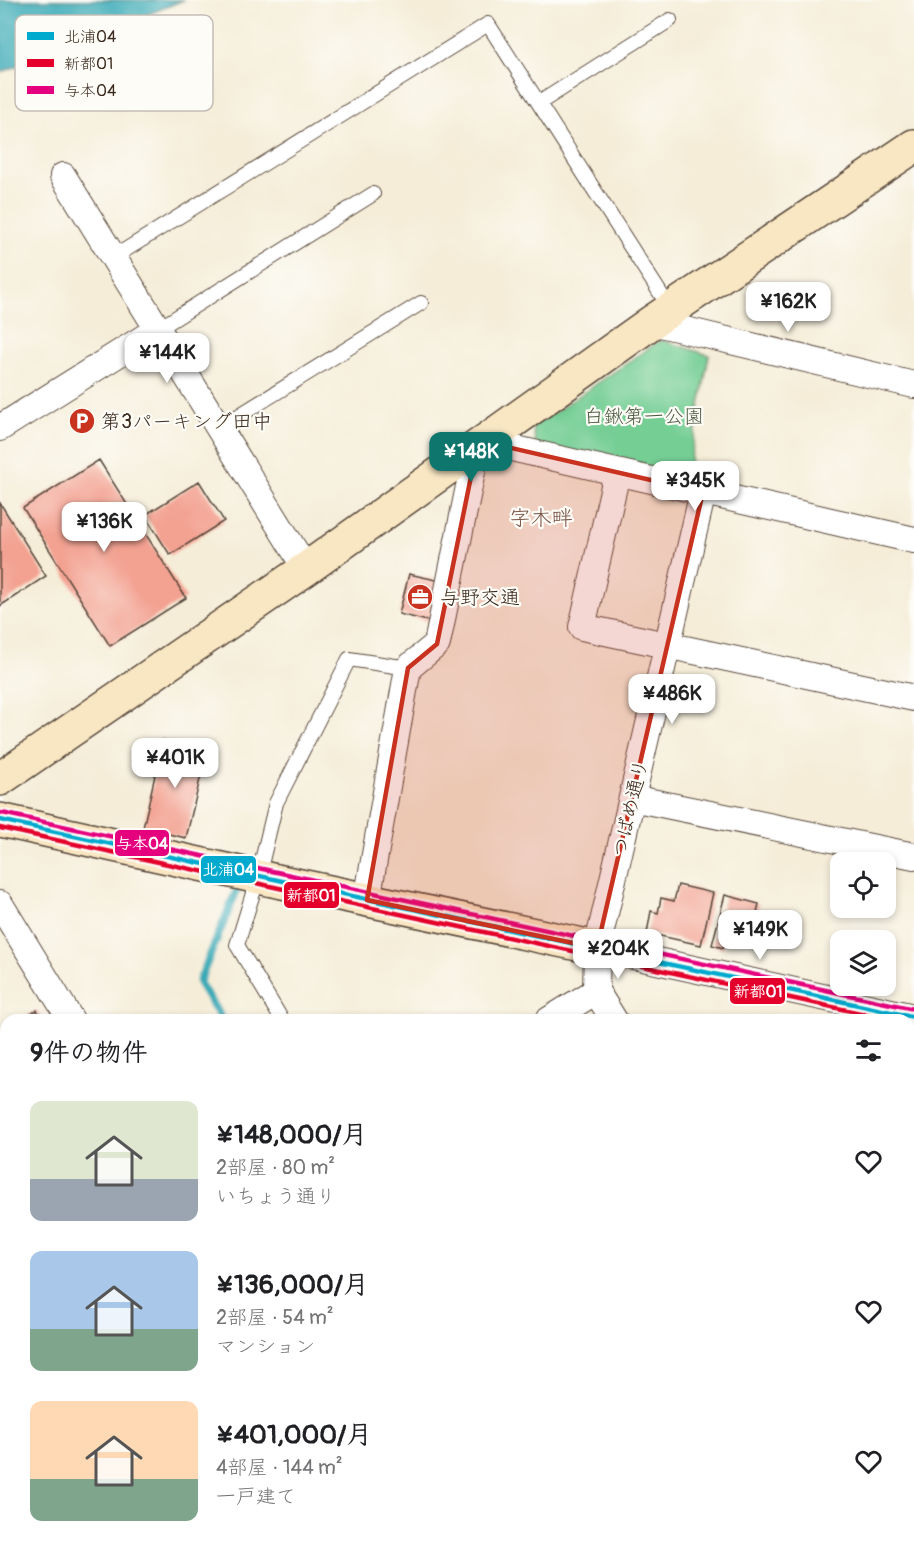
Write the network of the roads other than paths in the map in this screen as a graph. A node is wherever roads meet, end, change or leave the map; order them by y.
1 (670, 20) dead end
2 (539, 103) junction
3 (914, 146) edge
4 (63, 176) dead end
5 (373, 194) dead end
6 (114, 257) junction
7 (421, 303) dead end
8 (662, 316) junction
9 (158, 329) junction
10 (914, 386) edge
11 (0, 428) edge
12 (219, 428) junction
13 (481, 445) junction
14 (617, 472) junction
15 (703, 492) junction
16 (914, 540) edge
17 (306, 569) junction
18 (668, 645) junction
19 (408, 668) junction
20 (914, 699) edge
21 (0, 779) edge
22 (632, 798) junction
23 (0, 820) edge
24 (914, 856) edge
25 (258, 877) junction
26 (367, 900) junction
27 (0, 904) edge
28 (597, 948) junction
29 (596, 990) junction
30 (67, 1014) edge
31 (278, 1014) edge
32 (558, 1014) edge
33 (610, 1014) edge
34 (900, 1014) edge

1 - 2 lane
2 - 6 lane
2 - 8 lane
3 - 8 street
4 - 6 street
5 - 9 lane
6 - 9 street
7 - 12 lane
8 - 10 street
8 - 13 street
9 - 11 street
9 - 12 street
12 - 17 street
13 - 14 street
13 - 17 street
13 - 19 street
14 - 15 street
14 - 18 street
15 - 16 street
15 - 18 street, つばめ通り
17 - 21 street
18 - 20 street
18 - 22 street, つばめ通り
19 - 25 lane
19 - 26 street
22 - 24 street
22 - 28 street, つばめ通り
23 - 25 street
25 - 26 street
25 - 31 lane
26 - 28 street
27 - 30 street
28 - 29 street, つばめ通り
28 - 34 street
29 - 32 street
29 - 33 street

